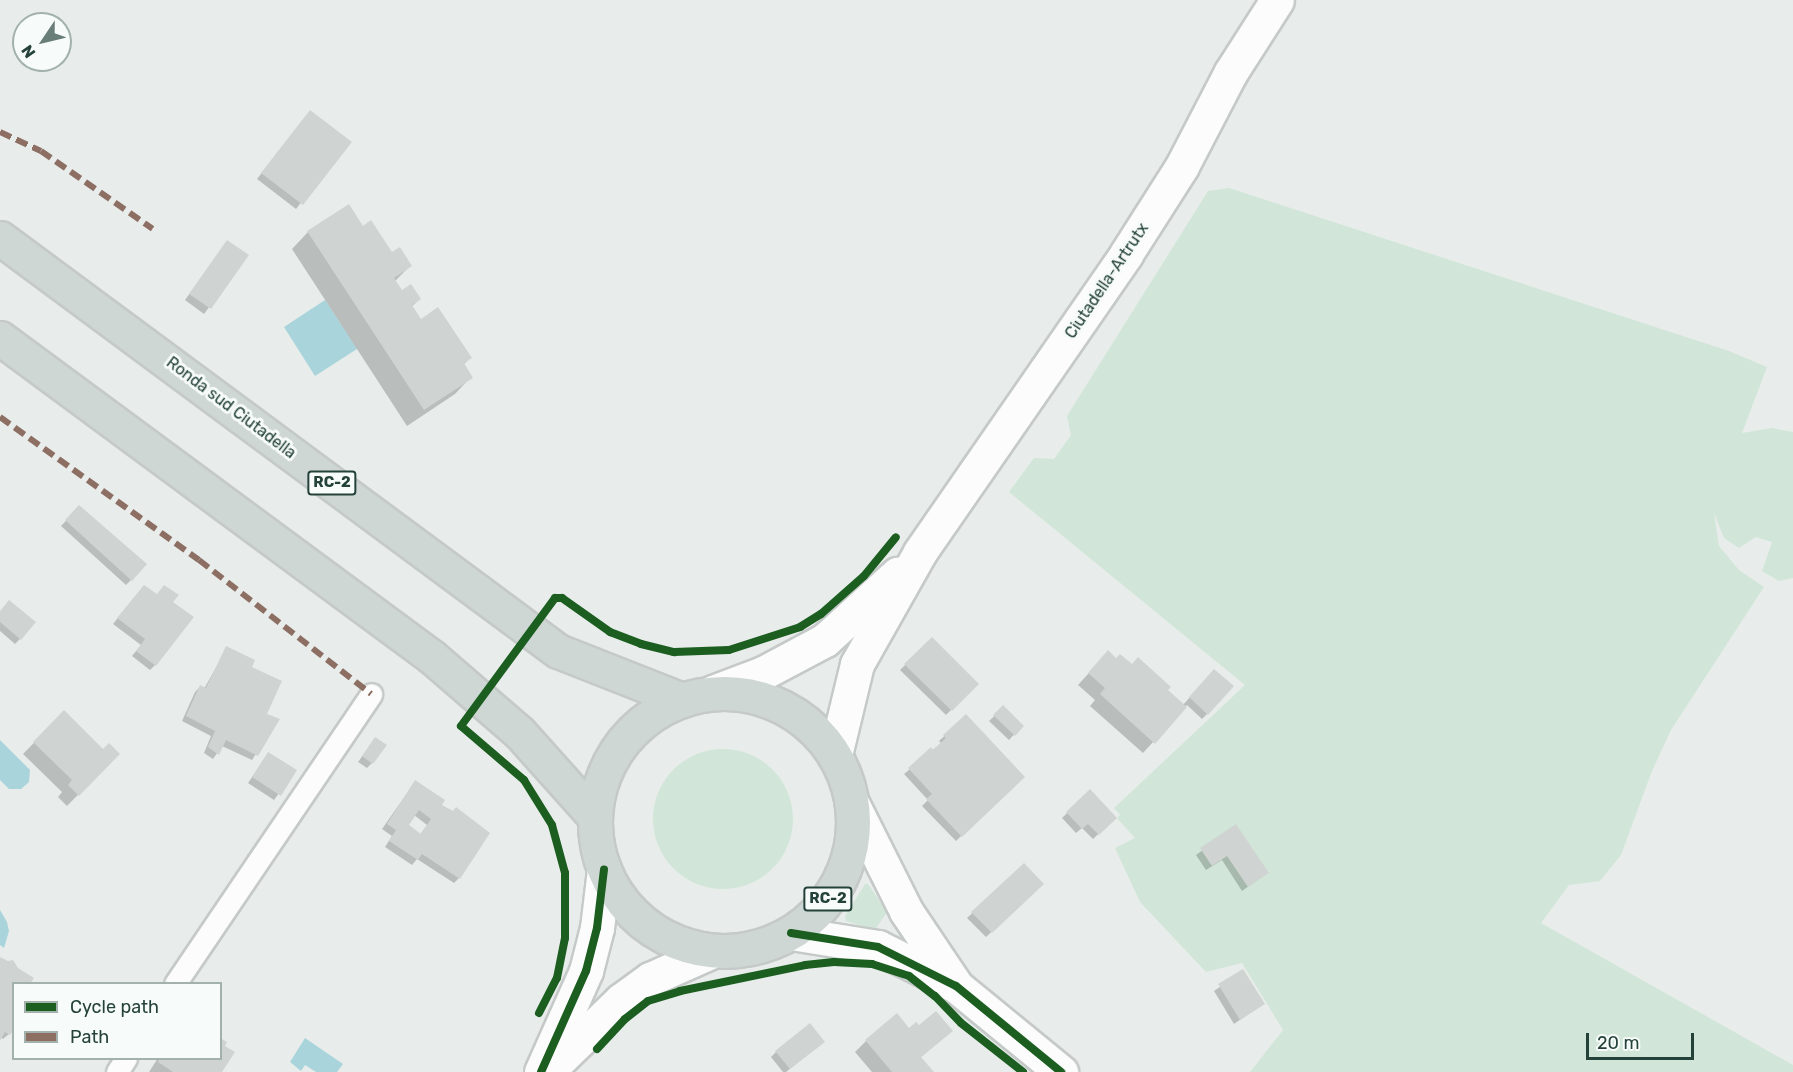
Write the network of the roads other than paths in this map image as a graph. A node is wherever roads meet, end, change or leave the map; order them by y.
1 (1277, 0) edge
2 (0, 238) edge
3 (0, 338) edge
4 (920, 552) junction
5 (714, 692) junction
6 (371, 694) dead end
7 (680, 699) junction
8 (835, 755) junction
9 (853, 805) junction
10 (594, 816) junction
11 (604, 869) junction
12 (791, 933) junction
13 (713, 951) junction
14 (176, 982) edge
15 (956, 986) junction
16 (541, 1072) edge
17 (547, 1072) edge
18 (1061, 1072) edge

1 - 4 main road, Ciutadella-Artrutx
2 - 7 main road, Ronda sud Ciutadella / RC-2
3 - 10 main road
4 - 5 main road, Ciutadella-Artrutx
4 - 8 main road, Ciutadella-Artrutx
5 - 7 main road, RC-2
5 - 8 main road, RC-2
6 - 14 lane
7 - 10 main road, RC-2
8 - 9 main road, RC-2
9 - 12 main road, RC-2
9 - 15 main road
10 - 11 main road, RC-2
11 - 13 main road, RC-2
11 - 16 main road
12 - 13 main road, RC-2
12 - 15 main road
13 - 17 main road
15 - 18 main road

